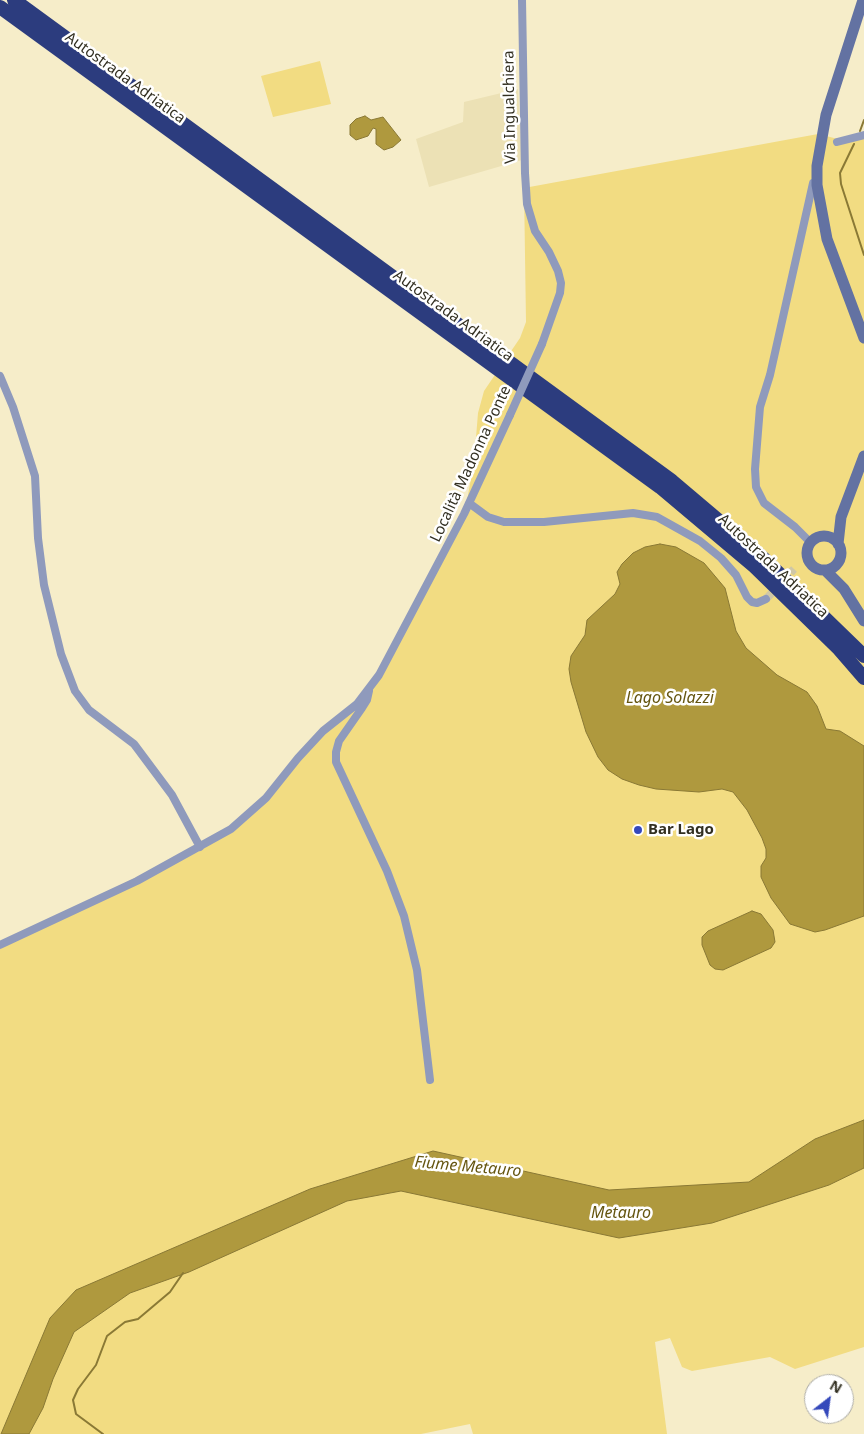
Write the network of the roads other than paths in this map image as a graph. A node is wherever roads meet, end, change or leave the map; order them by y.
1 (14, 0) edge
2 (522, 0) edge
3 (863, 0) edge
4 (0, 6) edge
5 (864, 135) edge
6 (816, 136) dead end
7 (837, 142) dead end
8 (529, 214) joint
9 (864, 338) edge
10 (0, 376) edge
11 (864, 456) edge
12 (469, 503) junction
13 (841, 518) junction
14 (824, 537) junction
15 (811, 543) junction
16 (838, 544) junction
17 (838, 562) junction
18 (825, 570) junction
19 (844, 589) junction
20 (766, 598) dead end
21 (864, 621) edge
22 (864, 656) edge
23 (864, 678) edge
24 (369, 691) junction
25 (200, 847) junction
26 (0, 945) edge
27 (430, 1080) dead end

1 - 22 highway, Autostrada Adriatica
2 - 8 street, Via Ingualchiera
3 - 9 main road
4 - 23 highway, Autostrada Adriatica
5 - 7 street
6 - 15 street
8 - 12 street, Località Madonna Ponte, bridge
10 - 25 street
11 - 13 main road
12 - 20 street
12 - 24 street, Località Madonna Ponte
13 - 14 main road
13 - 16 main road
14 - 15 main road
14 - 16 main road
15 - 18 main road
16 - 17 main road
17 - 18 main road
17 - 19 main road
18 - 19 main road
19 - 21 main road
24 - 25 street, Località Madonna Ponte
24 - 27 street, Località Madonna Ponte
25 - 26 street, Località Madonna Ponte

